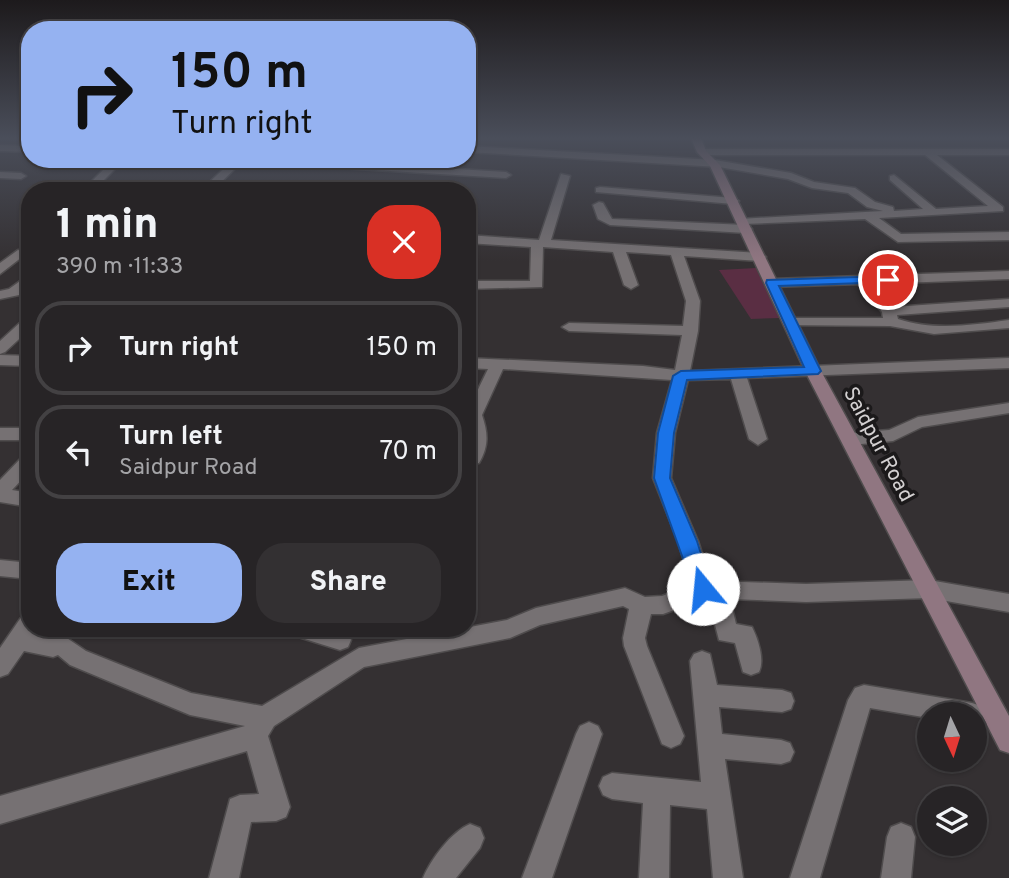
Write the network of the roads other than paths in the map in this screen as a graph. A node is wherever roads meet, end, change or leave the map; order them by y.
1 (564, 179) edge
2 (722, 179) edge
3 (799, 179) edge
4 (895, 179) edge
5 (959, 179) edge
6 (600, 190) dead end
7 (733, 201) junction
8 (599, 205) dead end
9 (933, 212) junction
10 (902, 213) junction
11 (867, 215) junction
12 (744, 225) junction
13 (1009, 236) edge
14 (476, 240) edge
15 (540, 244) junction
16 (618, 248) junction
17 (677, 252) junction
18 (18, 254) dead end
19 (760, 257) junction
20 (0, 270) edge
21 (1009, 275) edge
22 (476, 281) edge
23 (864, 281) junction
24 (772, 283) junction
25 (631, 285) dead end
26 (21, 286) edge
27 (0, 295) edge
28 (1009, 303) edge
29 (890, 316) junction
30 (790, 323) junction
31 (1009, 324) edge
32 (569, 327) dead end
33 (21, 329) edge
34 (691, 331) junction
35 (0, 349) edge
36 (0, 360) edge
37 (21, 361) edge
38 (476, 363) edge
39 (1009, 363) edge
40 (498, 364) junction
41 (813, 371) junction
42 (738, 375) junction
43 (681, 376) junction
44 (1009, 408) edge
45 (476, 411) edge
46 (476, 422) edge
47 (21, 433) edge
48 (0, 434) edge
49 (758, 439) dead end
50 (851, 439) junction
51 (476, 449) edge
52 (21, 469) edge
53 (0, 493) edge
54 (21, 498) edge
55 (0, 568) edge
56 (21, 570) edge
57 (710, 589) junction
58 (929, 589) junction
59 (1009, 603) edge
60 (640, 606) junction
61 (476, 636) edge
62 (333, 637) edge
63 (468, 637) edge
64 (16, 638) edge
65 (340, 639) dead end
66 (702, 661) dead end
67 (751, 665) dead end
68 (0, 667) edge
69 (706, 695) junction
70 (782, 701) dead end
71 (975, 702) edge
72 (917, 705) edge
73 (987, 721) edge
74 (260, 726) junction
75 (589, 734) dead end
76 (671, 736) dead end
77 (1009, 741) edge
78 (711, 745) junction
79 (781, 752) dead end
80 (612, 786) dead end
81 (657, 792) junction
82 (716, 795) junction
83 (0, 810) edge
84 (901, 837) dead end
85 (470, 838) dead end
86 (223, 878) edge
87 (438, 878) edge
88 (537, 878) edge
89 (654, 878) edge
90 (728, 878) edge
91 (805, 878) edge
92 (895, 878) edge

1 - 15 street
2 - 7 main road, Saidpur Road
3 - 10 street
4 - 9 street
5 - 9 street
6 - 7 street
7 - 12 main road, Saidpur Road
8 - 12 street
9 - 10 street
10 - 11 street
11 - 12 street
11 - 13 street
12 - 19 main road, Saidpur Road
14 - 15 street
15 - 16 street
15 - 22 street
16 - 17 street
16 - 25 street
17 - 19 street
17 - 34 street
18 - 20 street
19 - 24 main road, Saidpur Road
21 - 23 street
23 - 24 street
23 - 29 street
24 - 30 main road, Saidpur Road
26 - 27 street
28 - 29 street
29 - 30 street
29 - 31 street
30 - 41 main road, Saidpur Road
32 - 34 street
33 - 35 street
34 - 43 street
36 - 37 street
38 - 40 street
39 - 41 street
40 - 43 street
40 - 45 street
41 - 42 street
41 - 50 main road, Saidpur Road
42 - 43 street
42 - 49 street
43 - 57 street
44 - 50 street
46 - 51 street
47 - 48 street
50 - 58 main road, Saidpur Road
52 - 53 street
53 - 54 street
55 - 56 street
57 - 58 street
57 - 60 street
57 - 67 street
58 - 59 street
58 - 71 main road, Saidpur Road
60 - 61 street
60 - 76 street
62 - 65 street
63 - 74 street
64 - 68 street
64 - 74 street
66 - 69 street
69 - 70 street
69 - 78 street
72 - 91 street
73 - 77 main road, Saidpur Road
74 - 83 street
74 - 86 street
75 - 88 street
78 - 79 street
78 - 82 street
80 - 81 street
81 - 82 street
81 - 89 street
82 - 90 street
84 - 92 street
85 - 87 street

